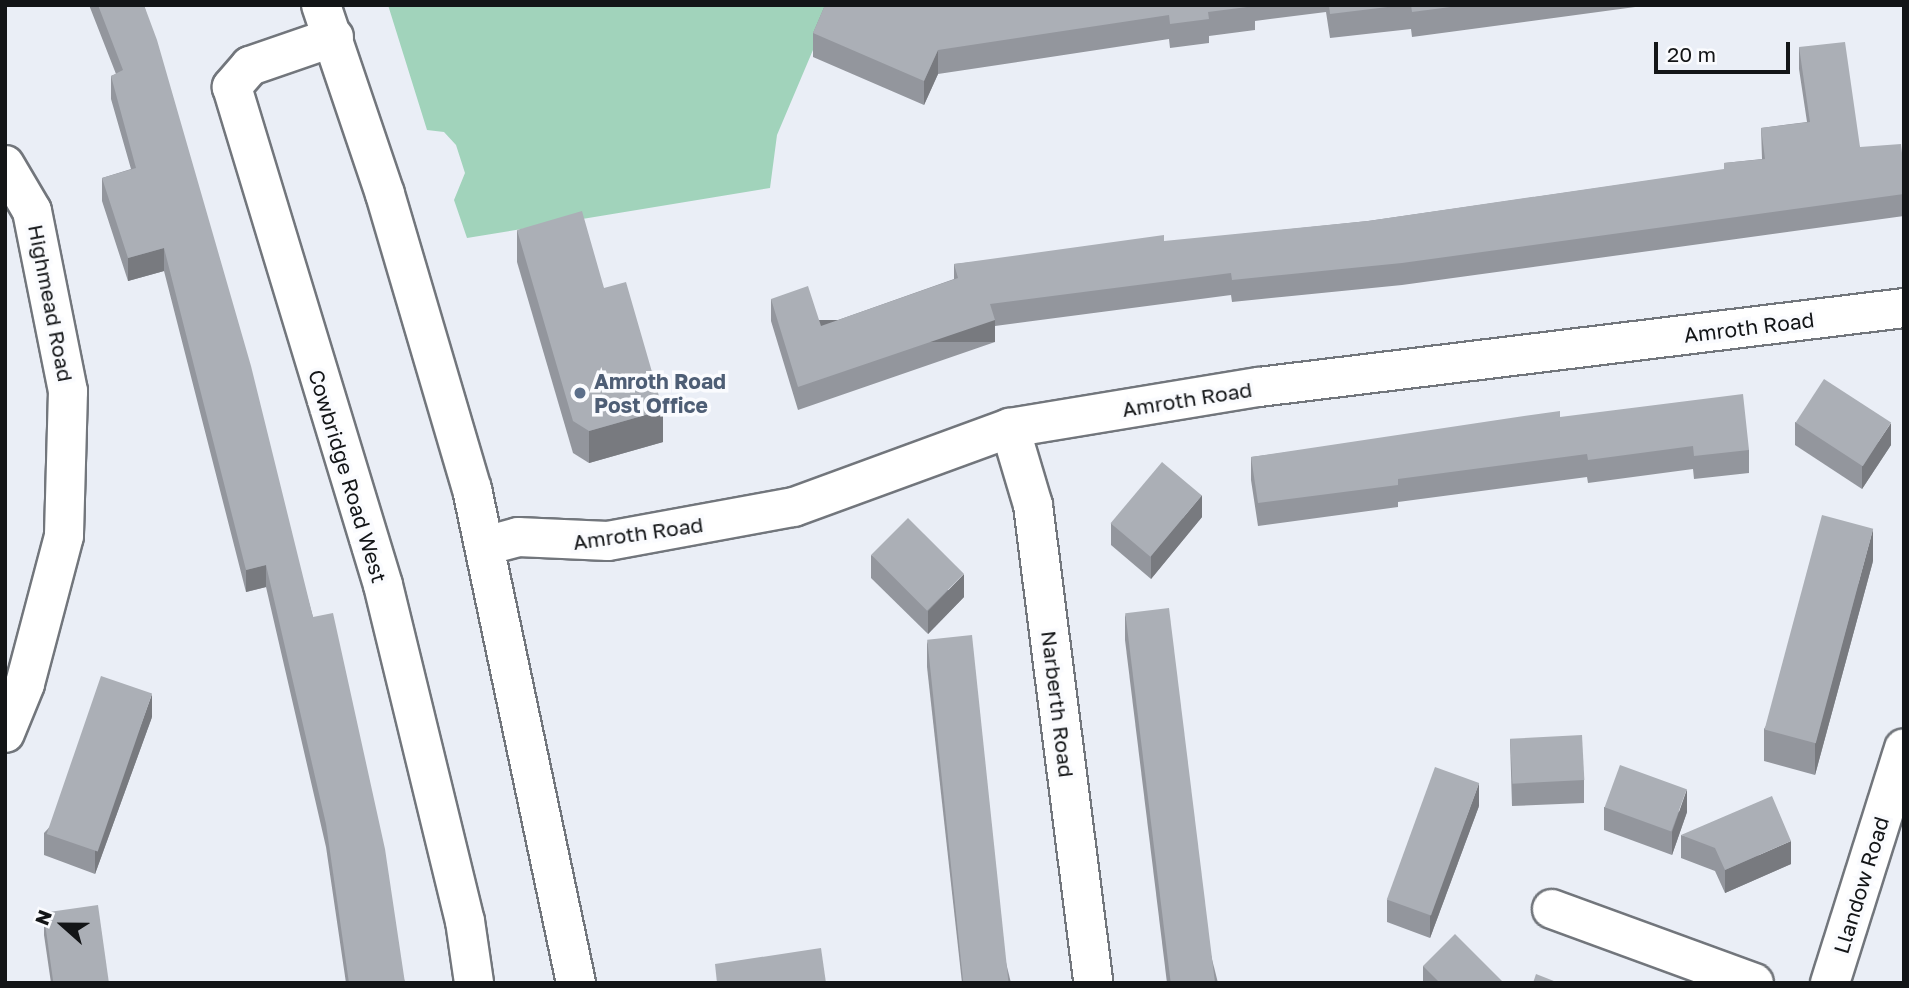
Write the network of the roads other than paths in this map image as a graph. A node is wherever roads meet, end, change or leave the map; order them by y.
1 (328, 21) edge
2 (5, 165) edge
3 (19, 221) edge
4 (1904, 308) edge
5 (1010, 428) junction
6 (485, 546) junction
7 (5, 733) edge
8 (1904, 748) edge
9 (1552, 909) dead end
10 (474, 983) edge
11 (576, 983) edge
12 (1093, 983) edge
13 (1754, 983) edge
14 (1830, 983) edge

1 - 6 main road, Cowbridge Road West
1 - 10 main road, Cowbridge Road West
2 - 3 main road, Highmead Road
3 - 7 main road, Highmead Road
4 - 5 main road, Amroth Road
5 - 6 main road, Amroth Road
5 - 12 main road, Narberth Road
6 - 11 main road, Cowbridge Road West
8 - 14 main road, Llandow Road
9 - 13 main road

